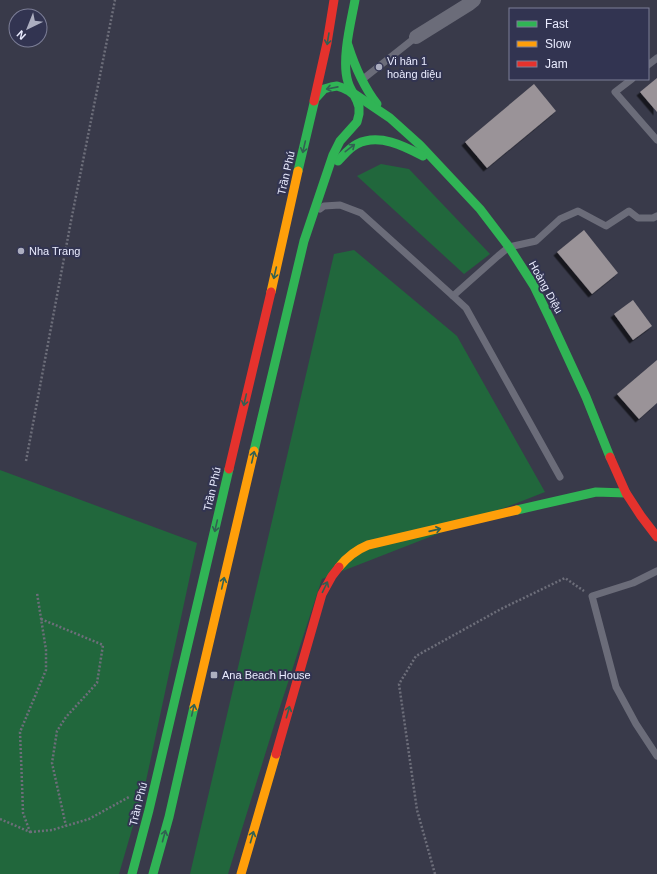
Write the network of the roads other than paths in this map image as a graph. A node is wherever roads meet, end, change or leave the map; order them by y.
1 (334, 0) edge
2 (355, 0) edge
3 (470, 1) edge
4 (416, 37) joint
5 (348, 45) junction
6 (657, 58) edge
7 (649, 64) edge
8 (361, 80) junction
9 (631, 80) edge
10 (353, 93) junction
11 (314, 105) junction
12 (390, 118) junction
13 (317, 123) dead end
14 (367, 126) dead end
15 (352, 128) junction
16 (382, 131) dead end
17 (337, 133) dead end
18 (657, 140) edge
19 (427, 158) junction
20 (443, 170) junction
21 (326, 178) junction
22 (314, 212) junction
23 (657, 216) edge
24 (509, 248) junction
25 (454, 296) junction
26 (560, 477) dead end
27 (626, 493) junction
28 (657, 537) edge
29 (657, 571) edge
30 (657, 756) edge
31 (132, 874) edge
32 (153, 874) edge
33 (241, 874) edge

1 -> 11 main road, Trần Phú
2 - 5 main road
3 - 4 street
4 - 8 lane
5 - 8 main road
5 - 10 main road
6 - 7 lane
8 - 12 main road
9 - 18 lane
10 -> 11 main road, Hoàng Diệu
10 - 12 main road, Hoàng Diệu
10 - 15 main road
11 - 13 main road
11 -> 31 main road, Trần Phú
12 - 20 main road, Hoàng Diệu
14 - 15 main road
15 - 17 main road
15 - 21 main road
16 - 19 main road
19 - 20 main road
21 -> 19 main road
20 - 24 main road, Hoàng Diệu
21 - 22 main road
22 - 25 lane
32 -> 22 main road
23 - 24 lane
24 - 25 lane
24 - 27 main road, Hoàng Diệu
25 - 26 lane
27 - 28 main road, Hoàng Diệu
33 -> 27 main road
29 - 30 lane

